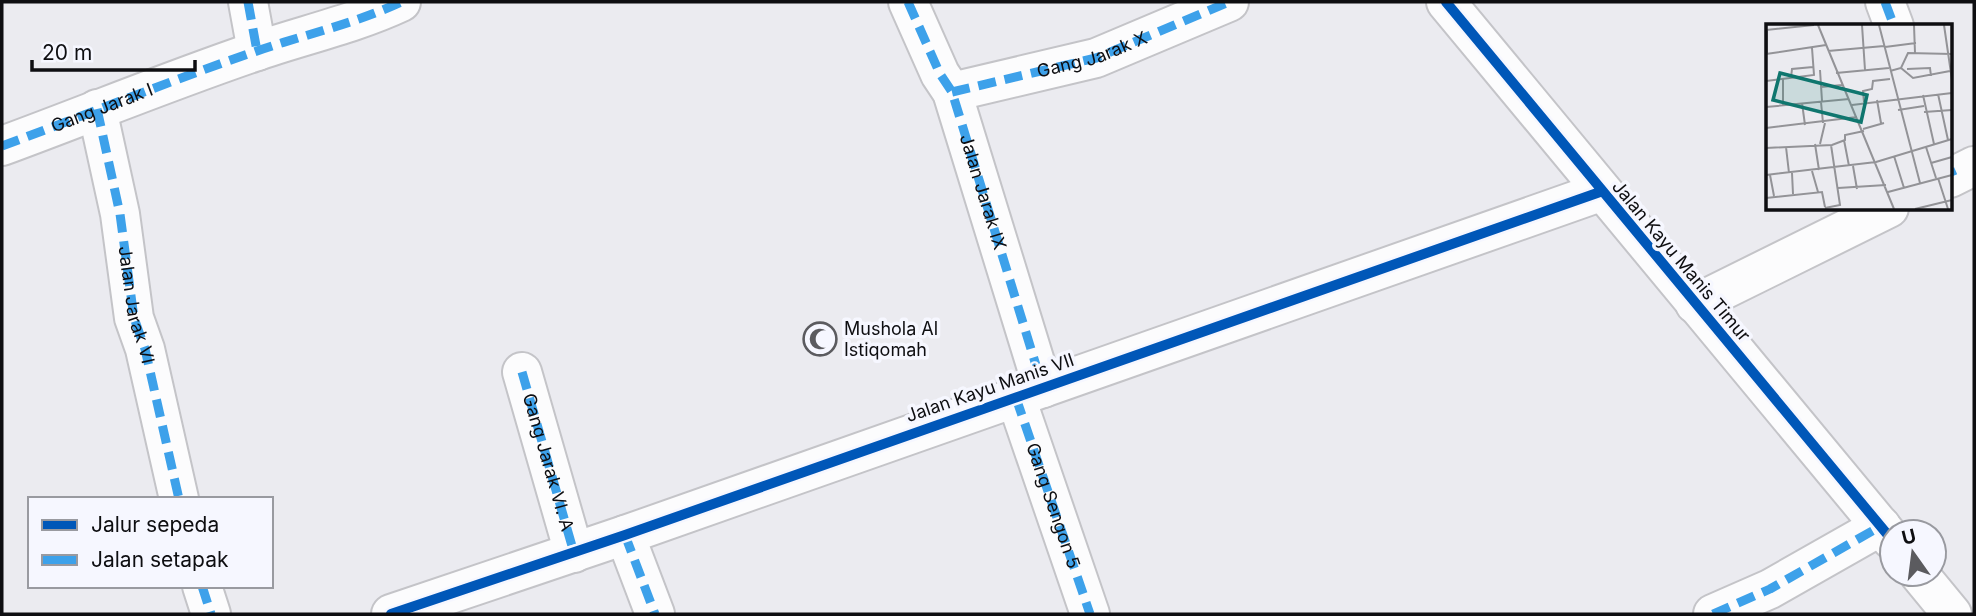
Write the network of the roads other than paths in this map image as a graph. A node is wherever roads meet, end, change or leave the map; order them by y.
1 (248, 2) edge
2 (401, 2) edge
3 (908, 2) edge
4 (1229, 2) edge
5 (1446, 2) edge
6 (1885, 2) edge
7 (1893, 24) edge
8 (257, 51) junction
9 (952, 92) junction
10 (97, 109) junction
11 (2, 146) edge
12 (1600, 192) junction
13 (1885, 210) edge
14 (1695, 304) junction
15 (523, 372) dead end
16 (1030, 393) junction
17 (179, 497) edge
18 (1878, 523) edge
19 (625, 535) junction
20 (1878, 536) edge
21 (574, 552) junction
22 (203, 588) edge
23 (1931, 588) edge
24 (211, 614) edge
25 (391, 614) edge
26 (654, 614) edge
27 (1090, 614) edge
28 (1713, 614) edge
29 (1952, 614) edge

1 - 8 street
2 - 8 street, Gang Jarak I
3 - 9 street, Jalan Jarak IX
4 - 9 street, Gang Jarak X
5 - 12 street, Jalan Kayu Manis Timur
6 - 7 street
8 - 10 street, Gang Jarak I
9 - 16 street, Jalan Jarak IX
10 - 11 street, Gang Jarak I
10 - 17 street, Jalan Jarak VI
12 - 14 street, Jalan Kayu Manis Timur
12 - 16 street, Jalan Kayu Manis VII
13 - 14 street
14 - 18 street, Jalan Kayu Manis Timur
15 - 21 street, Gang Jarak VI. A
16 - 19 street, Jalan Kayu Manis VII
16 - 27 street, Gang Sengon 5
19 - 21 street, Jalan Kayu Manis VII
19 - 26 street
20 - 28 street
21 - 25 street, Jalan Kayu Manis VII
22 - 24 street
23 - 29 street

